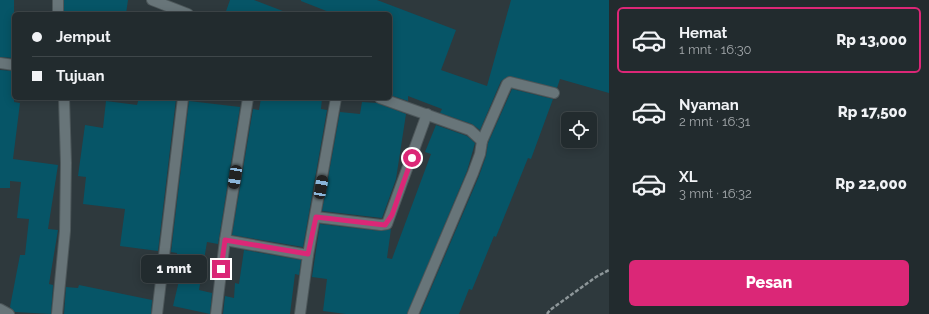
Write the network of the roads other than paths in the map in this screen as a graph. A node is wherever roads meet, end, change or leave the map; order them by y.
1 (58, 0) edge
2 (152, 0) edge
3 (58, 12) edge
4 (183, 12) edge
5 (0, 62) edge
6 (12, 65) edge
7 (554, 93) dead end
8 (64, 100) edge
9 (183, 100) edge
10 (248, 100) edge
11 (336, 100) edge
12 (386, 100) edge
13 (427, 114) junction
14 (482, 141) junction
15 (316, 217) junction
16 (225, 240) junction
17 (308, 254) junction
18 (0, 309) edge
19 (9, 314) edge
20 (57, 314) edge
21 (157, 314) edge
22 (216, 314) edge
23 (300, 314) edge
24 (413, 314) edge

1 - 3 street
2 - 4 street
5 - 6 street
7 - 14 street
8 - 20 street
9 - 21 street
10 - 16 street
11 - 15 street
12 - 13 street
13 - 14 street
13 - 15 street
14 - 24 street
15 - 17 street
16 - 17 street
16 - 22 street
17 - 23 street
18 - 19 street

